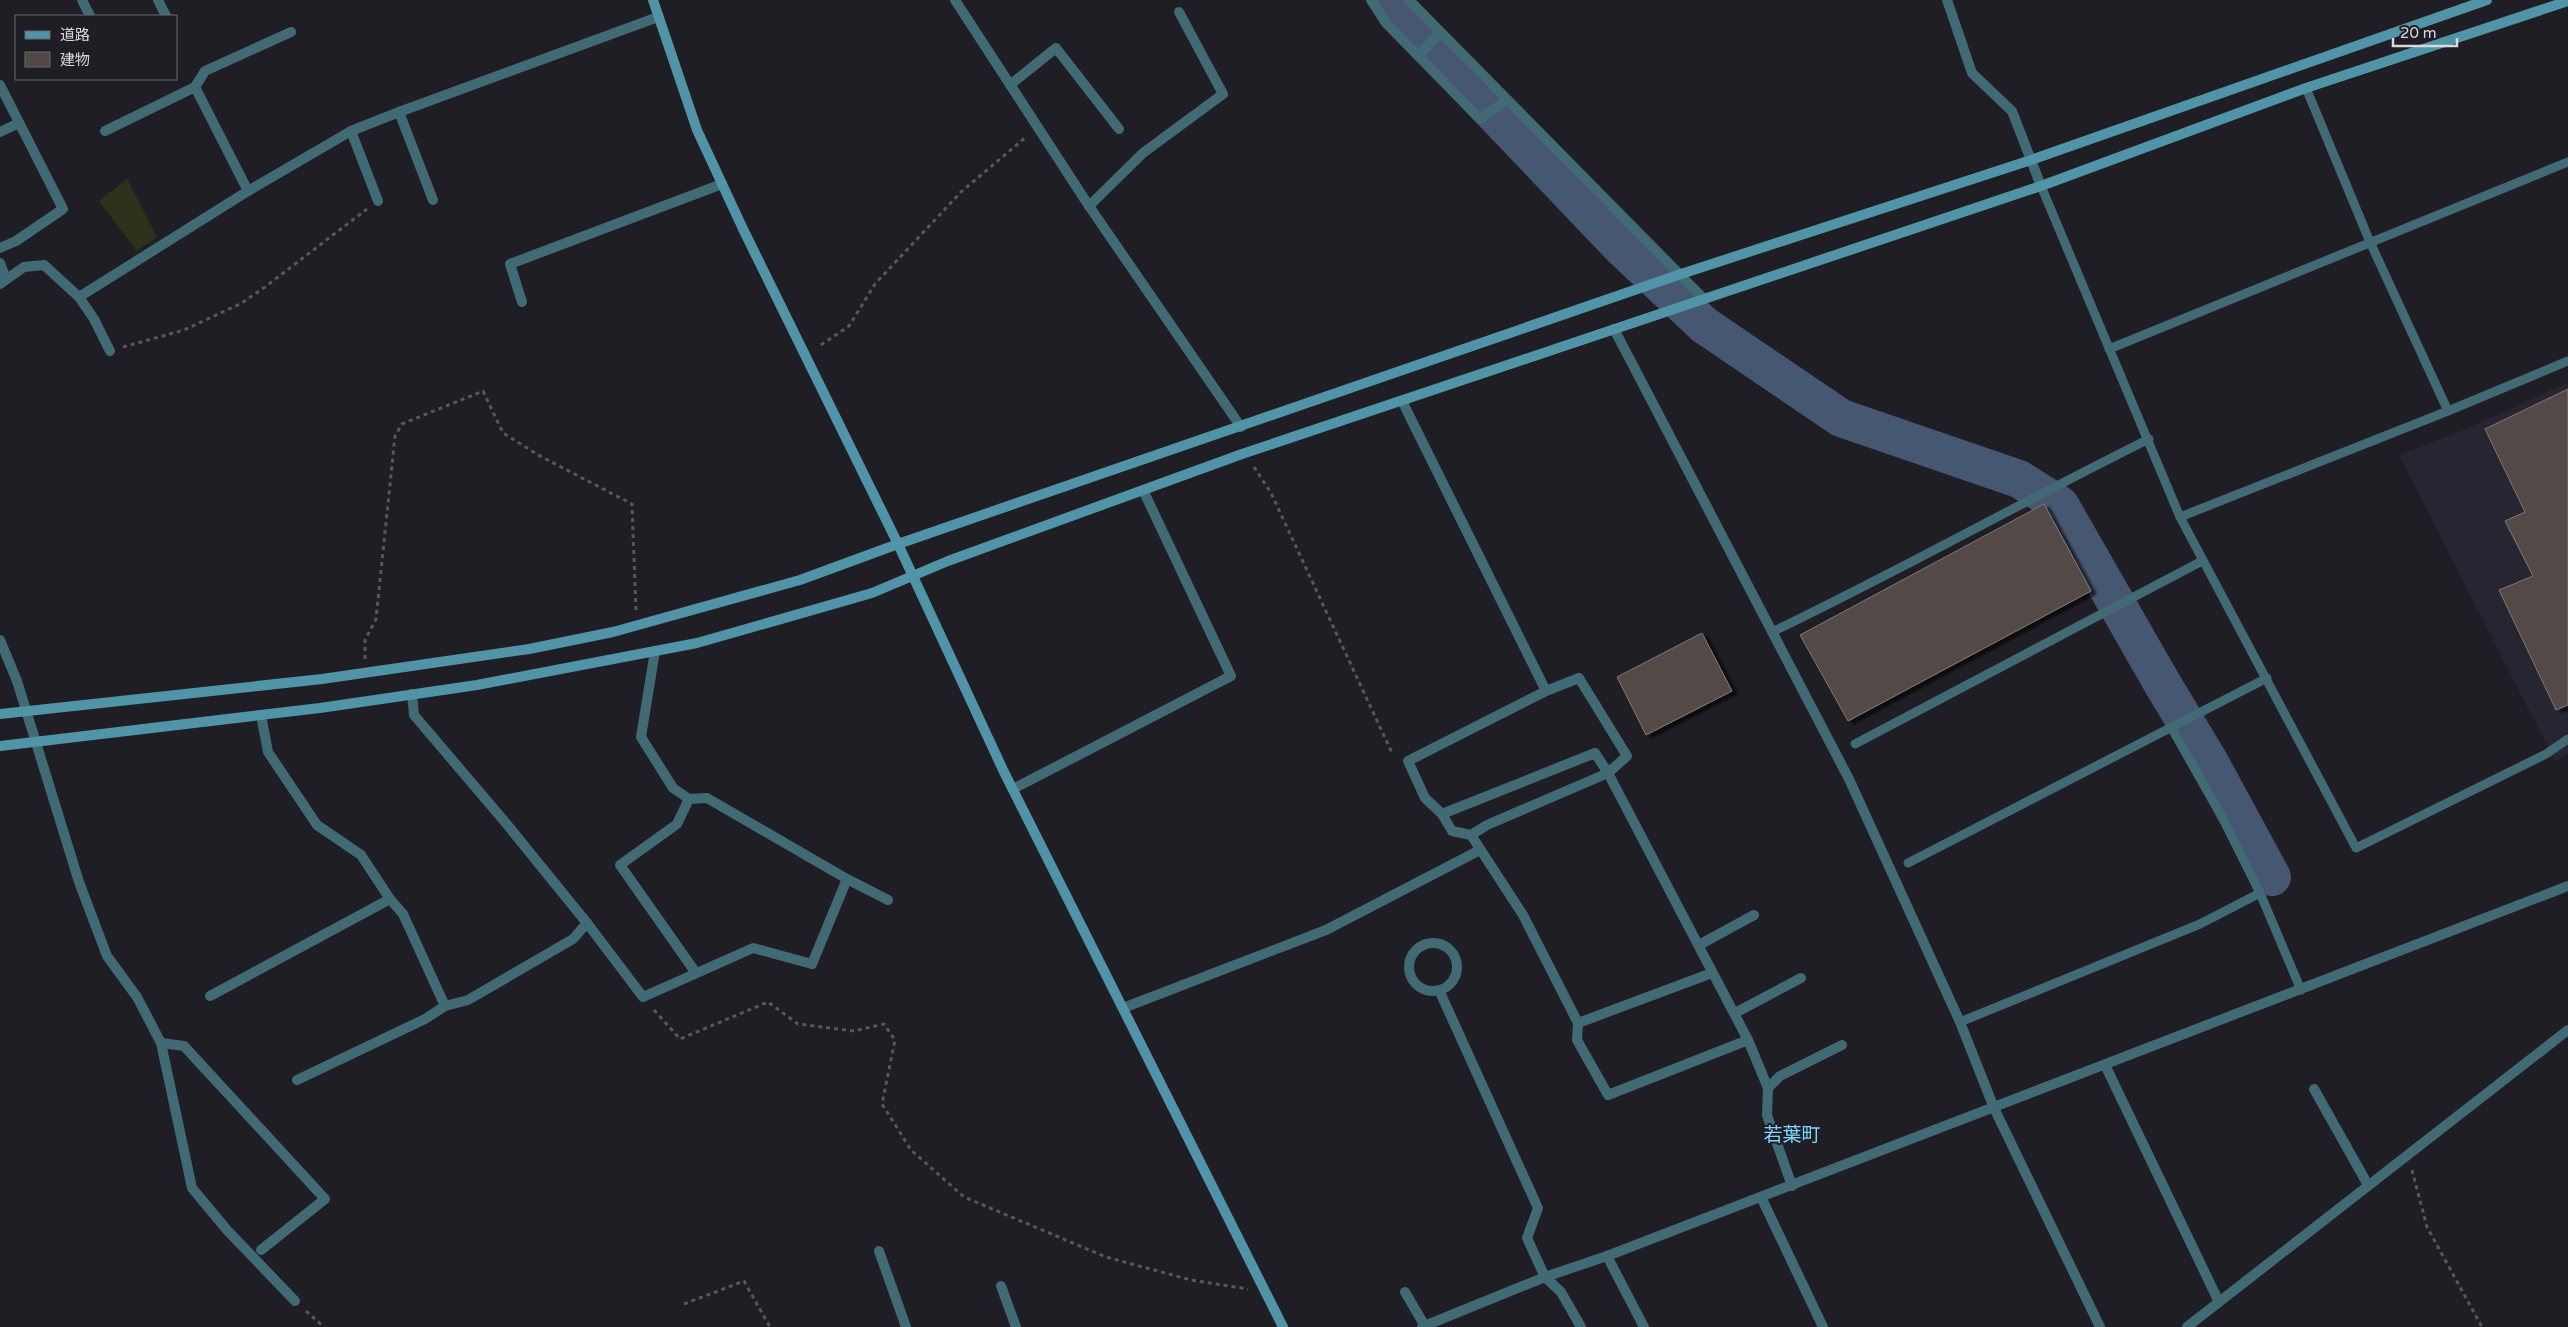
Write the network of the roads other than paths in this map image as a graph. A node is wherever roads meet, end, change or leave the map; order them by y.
1 (82, 0) edge
2 (158, 0) edge
3 (653, 0) edge
4 (954, 0) edge
5 (1371, 0) edge
6 (1409, 0) edge
7 (1947, 0) edge
8 (2487, 0) edge
9 (2568, 1) edge
10 (1179, 12) dead end
11 (90, 15) edge
12 (166, 15) edge
13 (658, 17) junction
14 (291, 32) dead end
15 (1440, 34) junction
16 (1419, 55) junction
17 (0, 85) edge
18 (1010, 85) junction
19 (195, 86) junction
20 (2306, 88) junction
21 (1505, 101) junction
22 (400, 112) junction
23 (19, 123) junction
24 (1119, 130) dead end
25 (105, 131) dead end
26 (351, 131) junction
27 (0, 132) edge
28 (2031, 160) junction
29 (2568, 162) edge
30 (722, 184) junction
31 (2041, 186) junction
32 (248, 191) junction
33 (433, 200) dead end
34 (378, 201) road end
35 (1089, 206) junction
36 (2370, 242) junction
37 (0, 248) edge
38 (0, 263) edge
39 (1675, 277) junction
40 (3, 281) edge
41 (79, 297) junction
42 (1700, 301) junction
43 (522, 302) dead end
44 (1614, 329) junction
45 (2109, 349) junction
46 (110, 351) road end
47 (2568, 361) edge
48 (1402, 401) junction
49 (2448, 411) junction
50 (1241, 426) junction
51 (2149, 439) junction
52 (1143, 490) junction
53 (2180, 517) junction
54 (898, 544) junction
55 (2202, 561) junction
56 (912, 575) junction
57 (1772, 632) junction
58 (0, 640) edge
59 (655, 651) junction
60 (2267, 678) junction
61 (1546, 691) junction
62 (412, 694) junction
63 (26, 710) junction
64 (0, 714) edge
65 (261, 715) junction
66 (2171, 727) junction
67 (2568, 740) edge
68 (37, 742) junction
69 (1855, 744) dead end
70 (0, 746) edge
71 (1608, 773) junction
72 (1012, 789) junction
73 (689, 799) junction
74 (1442, 814) junction
75 (1471, 835) junction
76 (1480, 850) junction
77 (1908, 863) dead end
78 (848, 880) junction
79 (2568, 886) edge
80 (2260, 893) junction
81 (390, 898) junction
82 (888, 900) dead end
83 (1754, 915) dead end
84 (587, 923) junction
85 (1698, 945) junction
86 (696, 973) junction
87 (1712, 973) junction
88 (1802, 978) dead end
89 (1439, 990) junction
90 (2301, 990) junction
91 (210, 996) dead end
92 (446, 1006) junction
93 (1123, 1008) junction
94 (1735, 1013) junction
95 (1960, 1022) junction
96 (1578, 1024) junction
97 (2568, 1030) edge
98 (1748, 1040) junction
99 (161, 1043) junction
100 (1842, 1045) dead end
101 (2105, 1065) junction
102 (297, 1080) dead end
103 (1768, 1088) junction
104 (2314, 1088) dead end
105 (1994, 1108) junction
106 (1792, 1186) junction
107 (2368, 1186) junction
108 (1761, 1197) junction
109 (261, 1250) dead end
110 (879, 1252) dead end
111 (1607, 1256) junction
112 (1545, 1277) junction
113 (1001, 1286) dead end
114 (1405, 1292) dead end
115 (295, 1301) road end
116 (2220, 1302) junction
117 (1423, 1326) edge
118 (906, 1327) edge
119 (1016, 1327) edge
120 (1283, 1327) edge
121 (1581, 1327) edge
122 (1644, 1327) edge
123 (1823, 1327) edge
124 (2100, 1327) edge
125 (2187, 1327) edge

1 - 11 street
2 - 12 street
3 - 13 street
4 - 18 street
5 - 16 street
6 - 15 street
7 - 28 street
8 - 28 street
9 - 20 street
10 - 35 street
13 - 22 street
13 - 30 street
14 - 19 street
15 - 16 street
15 - 21 street
16 - 21 street
17 - 23 street
18 - 24 street
18 - 35 street
19 - 25 street
19 - 32 street
20 - 31 street
20 - 36 lane
21 - 39 street
22 - 26 street
22 - 33 street
23 - 27 street
23 - 37 street
26 - 32 street
26 - 34 street
28 - 31 street
28 - 39 street
29 - 36 lane
30 - 43 street
30 - 54 street
31 - 42 street
31 - 45 lane
32 - 41 street
35 - 50 street
36 - 45 lane
36 - 49 lane
38 - 40 street
39 - 42 street
39 - 50 street
40 - 41 street
41 - 46 street
42 - 44 street
44 - 48 street
44 - 57 street
45 - 51 lane
47 - 49 lane
48 - 52 street
48 - 61 street
49 - 53 lane
50 - 54 street
51 - 53 lane
51 - 57 lane
52 - 56 street
52 - 72 street
53 - 55 lane
54 - 56 street
54 - 63 street
55 - 60 lane
55 - 69 lane
56 - 59 street
56 - 72 street
57 - 95 street
58 - 63 street
59 - 62 street
59 - 73 street
60 - 66 lane
60 - 67 lane
61 - 71 street
61 - 74 street
62 - 65 street
62 - 84 street
63 - 64 street
63 - 68 street
65 - 68 street
65 - 81 street
66 - 77 lane
66 - 80 lane
68 - 70 street
68 - 99 street
71 - 74 street
71 - 75 street
71 - 85 street
72 - 93 street
73 - 78 street
73 - 86 street
74 - 75 street
75 - 76 street
76 - 93 street
76 - 96 street
78 - 82 street
78 - 86 street
79 - 90 street
80 - 90 lane
80 - 95 lane
81 - 91 street
81 - 92 street
83 - 85 street
84 - 86 street
84 - 92 street
85 - 87 street
87 - 94 street
87 - 96 street
88 - 94 street
89 - 89 street
89 - 112 street
90 - 101 street
92 - 102 street
93 - 120 street
94 - 98 street
95 - 105 street
96 - 98 street
97 - 107 street
98 - 103 street
99 - 109 street
99 - 115 street
100 - 103 street
101 - 105 street
101 - 116 street
103 - 106 street
104 - 107 street
105 - 106 street
105 - 124 street
106 - 108 street
107 - 116 street
108 - 111 street
108 - 123 street
110 - 118 street
111 - 112 street
111 - 122 street
112 - 117 street
112 - 121 street
113 - 119 street
114 - 117 street
116 - 125 street

